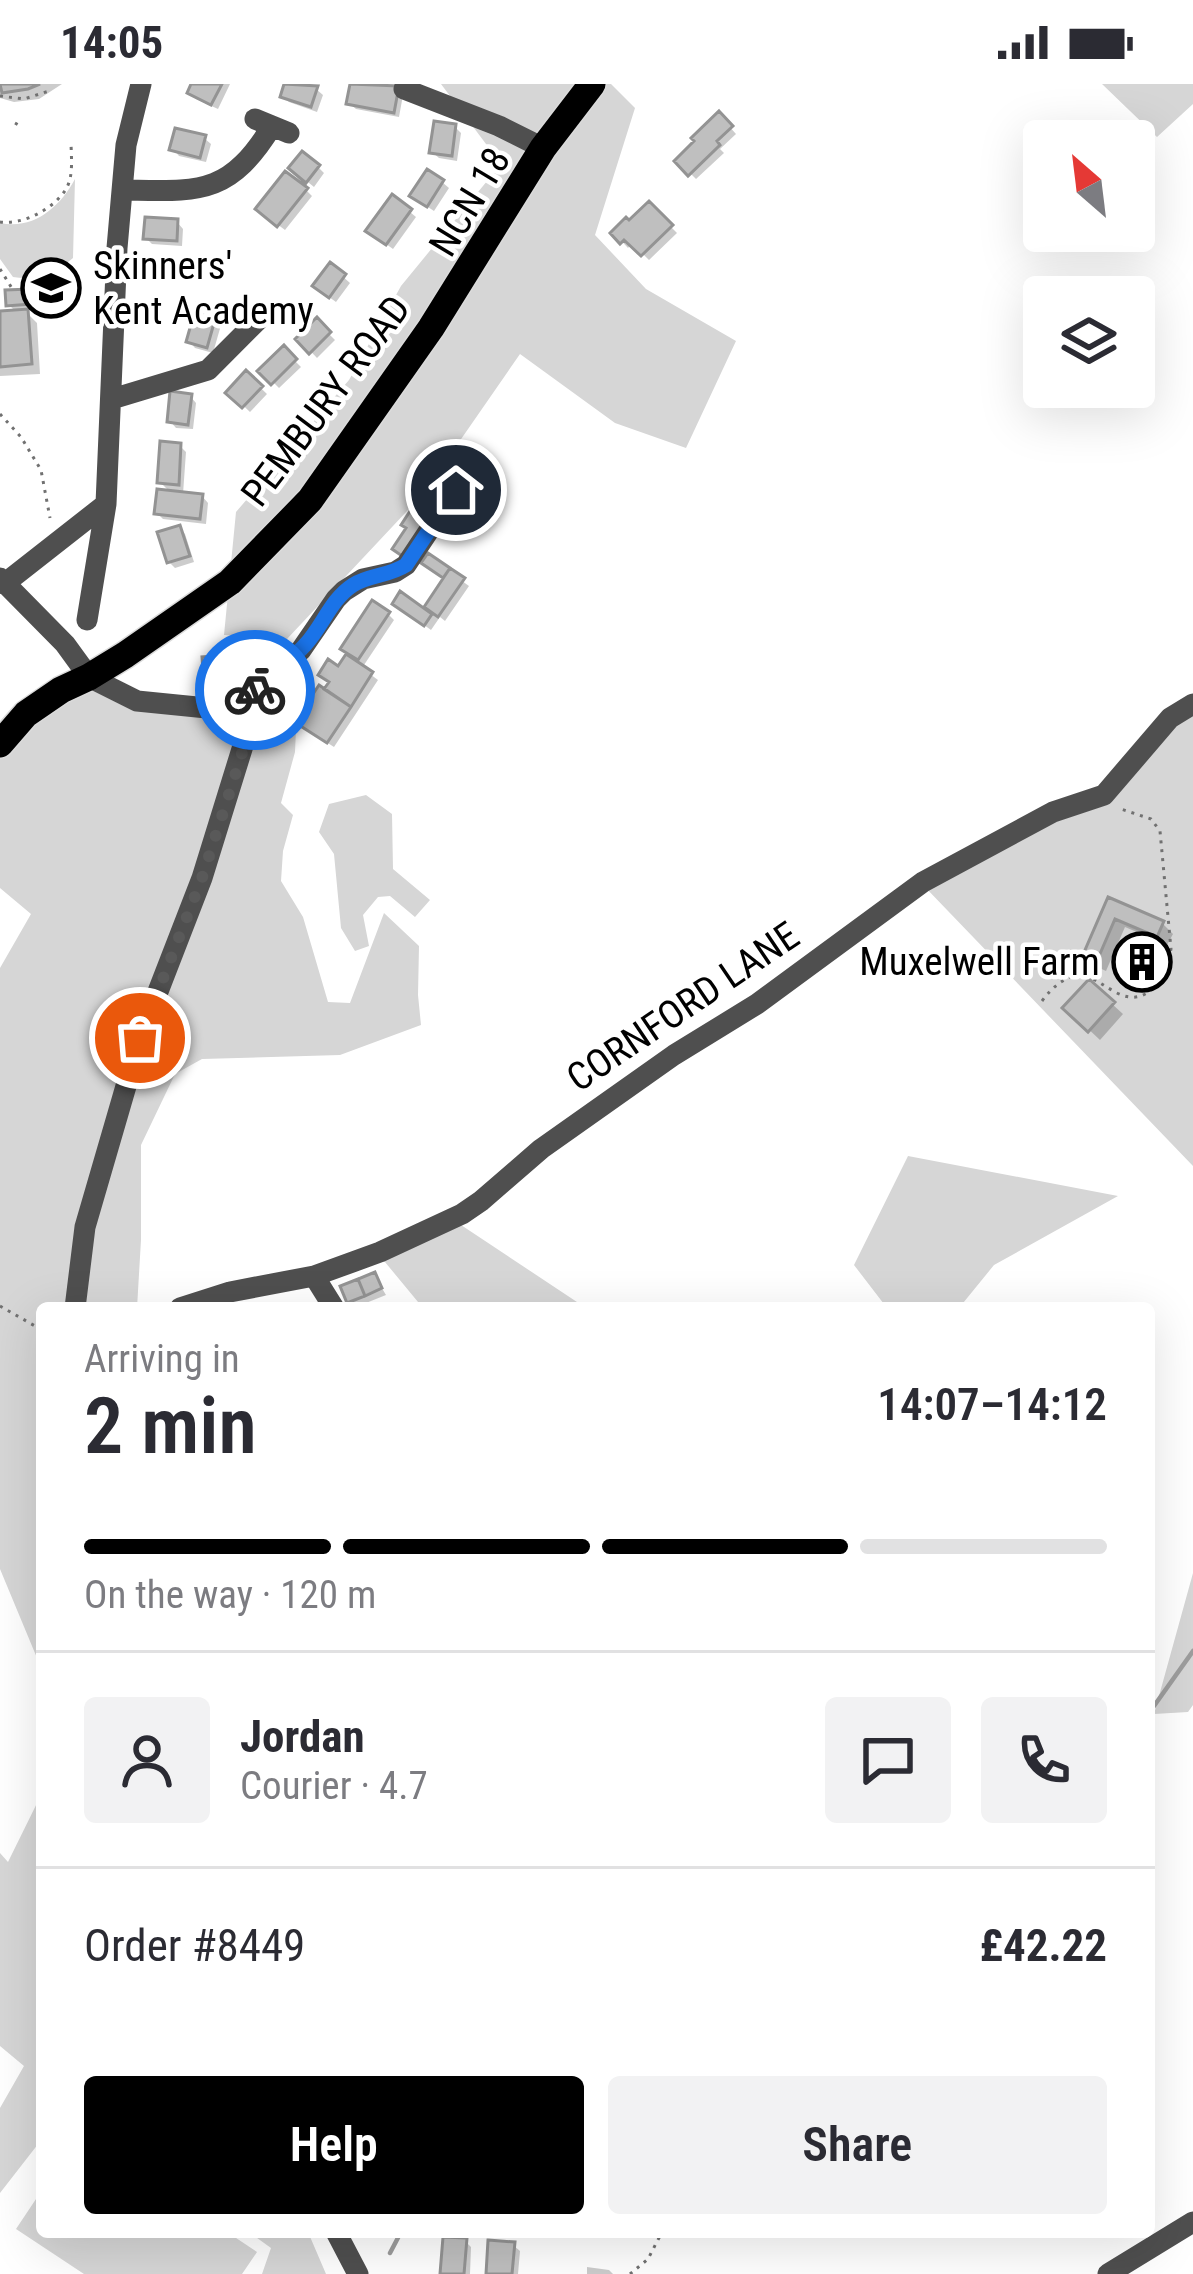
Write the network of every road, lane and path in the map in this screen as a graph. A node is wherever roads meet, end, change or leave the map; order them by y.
1 (141, 84) edge
2 (592, 84) edge
3 (404, 89) dead end
4 (49, 91) dead end
5 (0, 97) edge
6 (15, 123) dead end
7 (272, 126) dead end
8 (22, 127) dead end
9 (71, 141) dead end
10 (543, 148) junction
11 (122, 190) junction
12 (0, 222) edge
13 (0, 269) edge
14 (13, 290) dead end
15 (263, 315) dead end
16 (112, 398) junction
17 (0, 415) edge
18 (456, 490) dead end
19 (106, 504) junction
20 (50, 518) dead end
21 (2, 581) edge
22 (88, 620) dead end
23 (89, 677) junction
24 (1193, 704) edge
25 (237, 711) junction
26 (0, 744) edge
27 (1104, 795) junction
28 (1042, 1001) dead end
29 (314, 1276) junction
30 (231, 1300) edge
31 (77, 1302) edge
32 (330, 1302) edge
33 (0, 1306) edge
34 (36, 1327) edge
35 (1193, 2222) edge
36 (339, 2238) edge
37 (659, 2238) edge
38 (358, 2274) edge
39 (630, 2274) edge
40 (1108, 2274) edge

1 - 11 street
2 - 10 main road, PEMBURY ROAD
3 - 10 street
4 - 5 path
6 - 8 path
7 - 11 street
9 - 12 path
10 - 23 main road, PEMBURY ROAD
11 - 16 street
13 - 14 path
15 - 16 street
16 - 19 street
17 - 20 path
18 - 25 street
19 - 21 street
19 - 22 street
21 - 23 street
23 - 25 street
23 - 26 main road, PEMBURY ROAD
24 - 27 street
25 - 31 street
27 - 28 path
27 - 29 street, CORNFORD LANE
29 - 30 street, CORNFORD LANE
29 - 32 street
33 - 34 path
35 - 40 street
36 - 38 street
37 - 39 path

